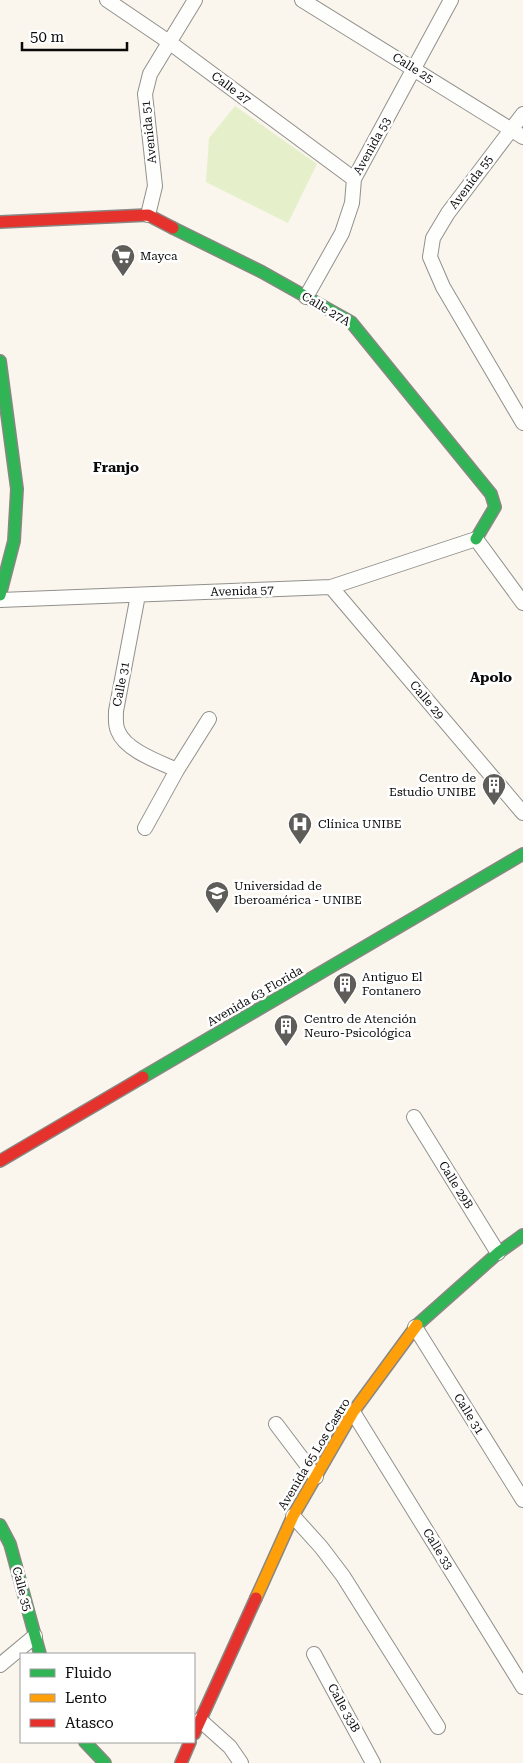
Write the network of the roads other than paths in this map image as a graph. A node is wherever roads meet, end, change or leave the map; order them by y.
1 (107, 0) edge
2 (195, 0) edge
3 (302, 0) edge
4 (451, 0) edge
5 (169, 42) junction
6 (414, 69) junction
7 (523, 114) edge
8 (511, 128) junction
9 (523, 137) edge
10 (354, 179) junction
11 (148, 215) junction
12 (0, 222) edge
13 (306, 297) junction
14 (0, 361) edge
15 (523, 422) edge
16 (476, 539) junction
17 (331, 587) junction
18 (138, 594) junction
19 (0, 595) edge
20 (0, 600) edge
21 (523, 603) edge
22 (209, 719) dead end
23 (177, 770) junction
24 (523, 813) edge
25 (144, 828) dead end
26 (523, 854) edge
27 (414, 1117) dead end
28 (0, 1161) edge
29 (523, 1235) edge
30 (498, 1253) junction
31 (415, 1327) junction
32 (353, 1412) junction
33 (276, 1424) dead end
34 (316, 1477) junction
35 (523, 1500) edge
36 (293, 1516) junction
37 (0, 1525) edge
38 (35, 1636) junction
39 (40, 1653) edge
40 (314, 1654) dead end
41 (0, 1665) edge
42 (523, 1687) edge
43 (200, 1720) junction
44 (438, 1727) dead end
45 (195, 1732) edge
46 (86, 1743) edge
47 (190, 1743) edge
48 (105, 1763) edge
49 (180, 1763) edge
50 (241, 1763) edge
51 (373, 1763) edge

1 - 5 street, Calle 27
2 - 5 street, Avenida 51
3 - 6 street, Calle 25
4 - 6 street, Avenida 53
5 - 10 street, Calle 27
5 - 11 street, Avenida 51
6 - 8 street, Calle 25
6 - 10 street, Avenida 53
7 - 8 street, Avenida 55
8 - 9 street, Calle 25
8 - 15 street, Avenida 55
10 - 13 street, Avenida 53
11 - 12 street, Calle 27A
11 - 13 street, Calle 27A
13 - 16 street, Calle 27A
14 - 19 street
16 - 17 street, Avenida 57
16 - 21 street
17 - 18 street, Avenida 57
17 - 24 street, Calle 29
18 - 20 street, Avenida 57
18 - 23 street, Calle 31
22 - 23 street
23 - 25 street
26 - 28 street, Avenida 63 Florida
27 - 30 street, Calle 29B
29 - 30 street, Avenida 65 Los Castro
30 - 31 street, Avenida 65 Los Castro
31 - 32 street, Avenida 65 Los Castro
31 - 35 street, Calle 31
32 - 34 street, Avenida 65 Los Castro
32 - 42 street, Calle 33
33 - 34 street
34 - 36 street, Avenida 65 Los Castro
36 - 43 street, Avenida 65 Los Castro
36 - 44 street
37 - 38 street, Calle 35
38 - 39 street, Calle 35
38 - 41 street
40 - 51 street, Calle 33B
43 - 45 street, Avenida 65 Los Castro
43 - 50 street
46 - 48 street
47 - 49 street

